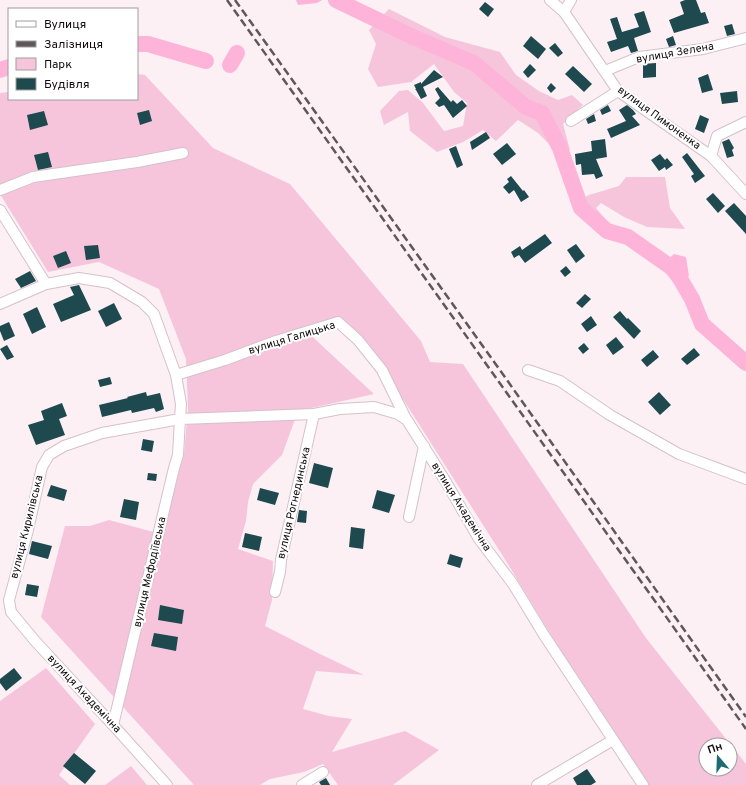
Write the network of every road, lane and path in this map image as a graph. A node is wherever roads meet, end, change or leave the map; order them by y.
1 (550, 0) edge
2 (571, 0) edge
3 (564, 12) junction
4 (746, 38) edge
5 (605, 71) junction
6 (618, 91) junction
7 (570, 121) dead end
8 (746, 122) edge
9 (184, 152) dead end
10 (711, 156) junction
11 (0, 190) edge
12 (746, 194) edge
13 (0, 210) edge
14 (46, 284) junction
15 (0, 304) edge
16 (528, 370) dead end
17 (176, 375) junction
18 (314, 414) junction
19 (180, 419) junction
20 (407, 420) junction
21 (424, 446) junction
22 (746, 479) edge
23 (409, 517) dead end
24 (276, 592) dead end
25 (9, 600) joint
26 (114, 725) junction
27 (613, 740) junction
28 (323, 772) dead end
29 (167, 785) edge
30 (302, 785) edge
31 (537, 785) edge
32 (643, 785) edge

1 - 3 street, вулиця Пимоненка
2 - 3 street
3 - 5 street, вулиця Пимоненка
4 - 5 street, вулиця Зелена
5 - 6 street, вулиця Пимоненка
6 - 7 street
6 - 10 street, вулиця Пимоненка
8 - 10 street
9 - 11 street
10 - 12 street, вулиця Пимоненка
13 - 14 street
14 - 15 street
14 - 17 street
16 - 22 street
17 - 19 street
17 - 20 street, вулиця Галицька
18 - 19 street
18 - 20 street
18 - 24 street, вулиця Рогнединська
19 - 25 street, вулиця Кирилівська
19 - 26 street, вулиця Мефодіївська
20 - 21 street, вулиця Академічна
21 - 23 street
21 - 27 street, вулиця Академічна
25 - 26 street, вулиця Академічна
26 - 29 street, вулиця Академічна
27 - 31 street
27 - 32 street, вулиця Академічна
28 - 30 street

